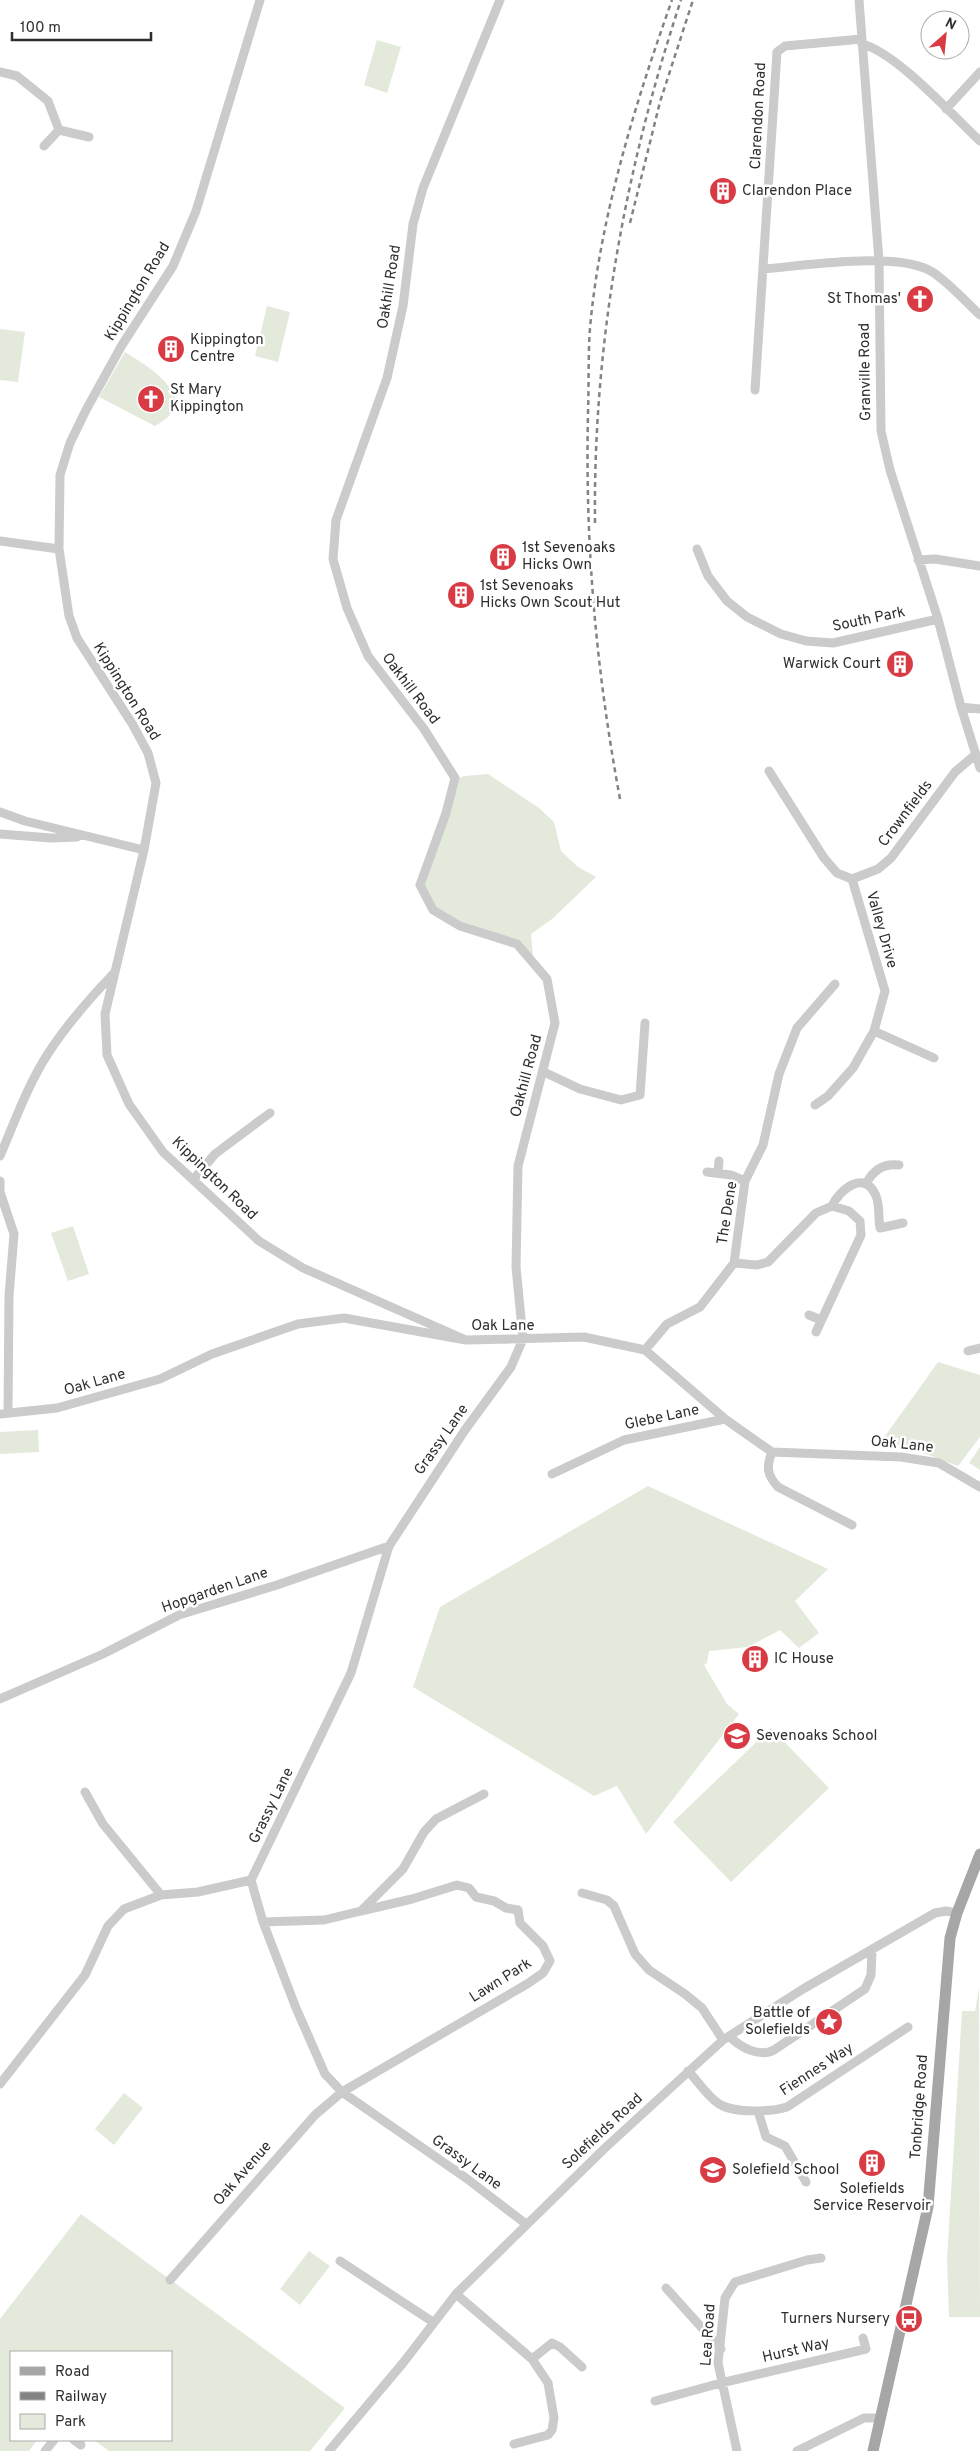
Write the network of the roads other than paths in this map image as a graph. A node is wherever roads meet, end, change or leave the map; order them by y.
1 (260, 0) edge
2 (500, 0) edge
3 (858, 0) edge
4 (862, 41) junction
5 (0, 72) edge
6 (980, 72) edge
7 (946, 109) junction
8 (59, 130) junction
9 (89, 137) dead end
10 (980, 142) edge
11 (44, 146) dead end
12 (878, 261) junction
13 (763, 269) junction
14 (980, 315) edge
15 (755, 390) dead end
16 (0, 541) edge
17 (59, 548) junction
18 (697, 549) dead end
19 (918, 560) junction
20 (980, 566) edge
21 (938, 619) junction
22 (961, 708) junction
23 (980, 709) edge
24 (975, 755) junction
25 (980, 768) edge
26 (769, 771) dead end
27 (0, 812) edge
28 (0, 834) edge
29 (88, 836) junction
30 (144, 850) junction
31 (852, 879) junction
32 (115, 972) junction
33 (835, 984) dead end
34 (645, 1023) dead end
35 (874, 1032) junction
36 (934, 1058) dead end
37 (544, 1072) junction
38 (815, 1105) dead end
39 (270, 1113) dead end
40 (0, 1156) edge
41 (719, 1161) dead end
42 (900, 1165) dead end
43 (707, 1172) dead end
44 (718, 1173) junction
45 (0, 1180) edge
46 (193, 1180) junction
47 (745, 1180) junction
48 (866, 1184) junction
49 (832, 1206) junction
50 (902, 1223) dead end
51 (734, 1262) junction
52 (809, 1314) dead end
53 (821, 1320) junction
54 (816, 1332) dead end
55 (522, 1339) junction
56 (466, 1340) junction
57 (980, 1348) edge
58 (645, 1350) junction
59 (968, 1350) dead end
60 (4, 1414) edge
61 (725, 1419) junction
62 (772, 1452) junction
63 (552, 1474) dead end
64 (980, 1487) edge
65 (852, 1525) dead end
66 (389, 1546) junction
67 (0, 1699) edge
68 (85, 1792) dead end
69 (484, 1794) dead end
70 (980, 1854) edge
71 (251, 1880) junction
72 (582, 1893) dead end
73 (161, 1895) junction
74 (361, 1911) junction
75 (957, 1913) junction
76 (263, 1922) junction
77 (872, 1950) junction
78 (908, 2027) dead end
79 (726, 2038) junction
80 (688, 2071) junction
81 (0, 2084) edge
82 (342, 2092) junction
83 (758, 2111) junction
84 (806, 2182) dead end
85 (526, 2224) junction
86 (821, 2258) dead end
87 (340, 2261) dead end
88 (170, 2280) dead end
89 (666, 2288) dead end
90 (456, 2294) junction
91 (433, 2322) junction
92 (863, 2338) dead end
93 (721, 2349) junction
94 (532, 2359) junction
95 (582, 2367) dead end
96 (721, 2383) junction
97 (655, 2401) dead end
98 (881, 2418) junction
99 (53, 2441) edge
100 (514, 2444) dead end
101 (816, 2447) edge
102 (45, 2451) edge
103 (329, 2451) edge
104 (737, 2451) edge
105 (797, 2451) edge
106 (873, 2451) edge

1 - 17 street, Kippington Road
2 - 37 street, Oakhill Road
3 - 4 street, Granville Road
4 - 7 street
4 - 12 street, Granville Road
4 - 13 street, Clarendon Road
5 - 8 street
6 - 7 street
7 - 10 street
8 - 9 street
8 - 11 street
12 - 13 street
12 - 14 street
12 - 19 street, Granville Road
13 - 15 street, Clarendon Road
16 - 17 street
17 - 30 street, Kippington Road
18 - 21 street, South Park
19 - 20 street
19 - 21 street
21 - 22 street
22 - 23 street
22 - 24 street
24 - 25 street
24 - 31 street, Crownfields
26 - 31 street, Valley Drive
27 - 29 street
28 - 29 street
29 - 30 street
30 - 32 street, Kippington Road
31 - 35 street, Valley Drive
32 - 40 street
32 - 46 street, Kippington Road
33 - 47 street, The Dene
34 - 37 street
35 - 36 street
35 - 38 street, Valley Drive
37 - 55 street, Oakhill Road
39 - 46 street
41 - 44 street
42 - 48 street
43 - 44 street
44 - 47 street
45 - 60 street
46 - 56 street, Kippington Road
47 - 51 street, The Dene
48 - 49 street
48 - 50 street
49 - 51 street
49 - 53 street
51 - 58 street, The Dene
52 - 53 street
53 - 54 street
55 - 56 street, Oak Lane
55 - 58 street, Oak Lane
55 - 66 street, Grassy Lane
56 - 60 street, Oak Lane
57 - 59 street
58 - 61 street, Oak Lane
61 - 62 street, Oak Lane
61 - 63 street, Glebe Lane
62 - 64 street, Oak Lane
62 - 65 street
66 - 67 street, Hopgarden Lane
66 - 71 street, Grassy Lane
68 - 73 street
69 - 74 street
70 - 75 main road, Tonbridge Road
71 - 73 street
71 - 76 street, Grassy Lane
72 - 79 street
73 - 81 street
74 - 76 street
74 - 82 street, Lawn Park
75 - 77 street, Solefields Road
75 - 98 main road, Tonbridge Road
76 - 82 street, Grassy Lane
77 - 79 street, Solefields Road
77 - 79 street
78 - 83 street, Fiennes Way
79 - 80 street, Solefields Road
80 - 83 street, Fiennes Way
80 - 85 street, Solefields Road
82 - 85 street, Grassy Lane
82 - 88 street, Oak Avenue
83 - 84 street
85 - 90 street, Solefields Road
86 - 93 street, Lea Road
87 - 91 street
89 - 93 street
90 - 91 street, Solefields Road
90 - 94 street
91 - 103 street, Solefields Road
92 - 96 street, Hurst Way
93 - 96 street, Lea Road
94 - 95 street
94 - 100 street
96 - 97 street, Hurst Way
96 - 104 street, Lea Road
98 - 101 street
98 - 106 main road, Tonbridge Road
99 - 102 street
101 - 105 street

